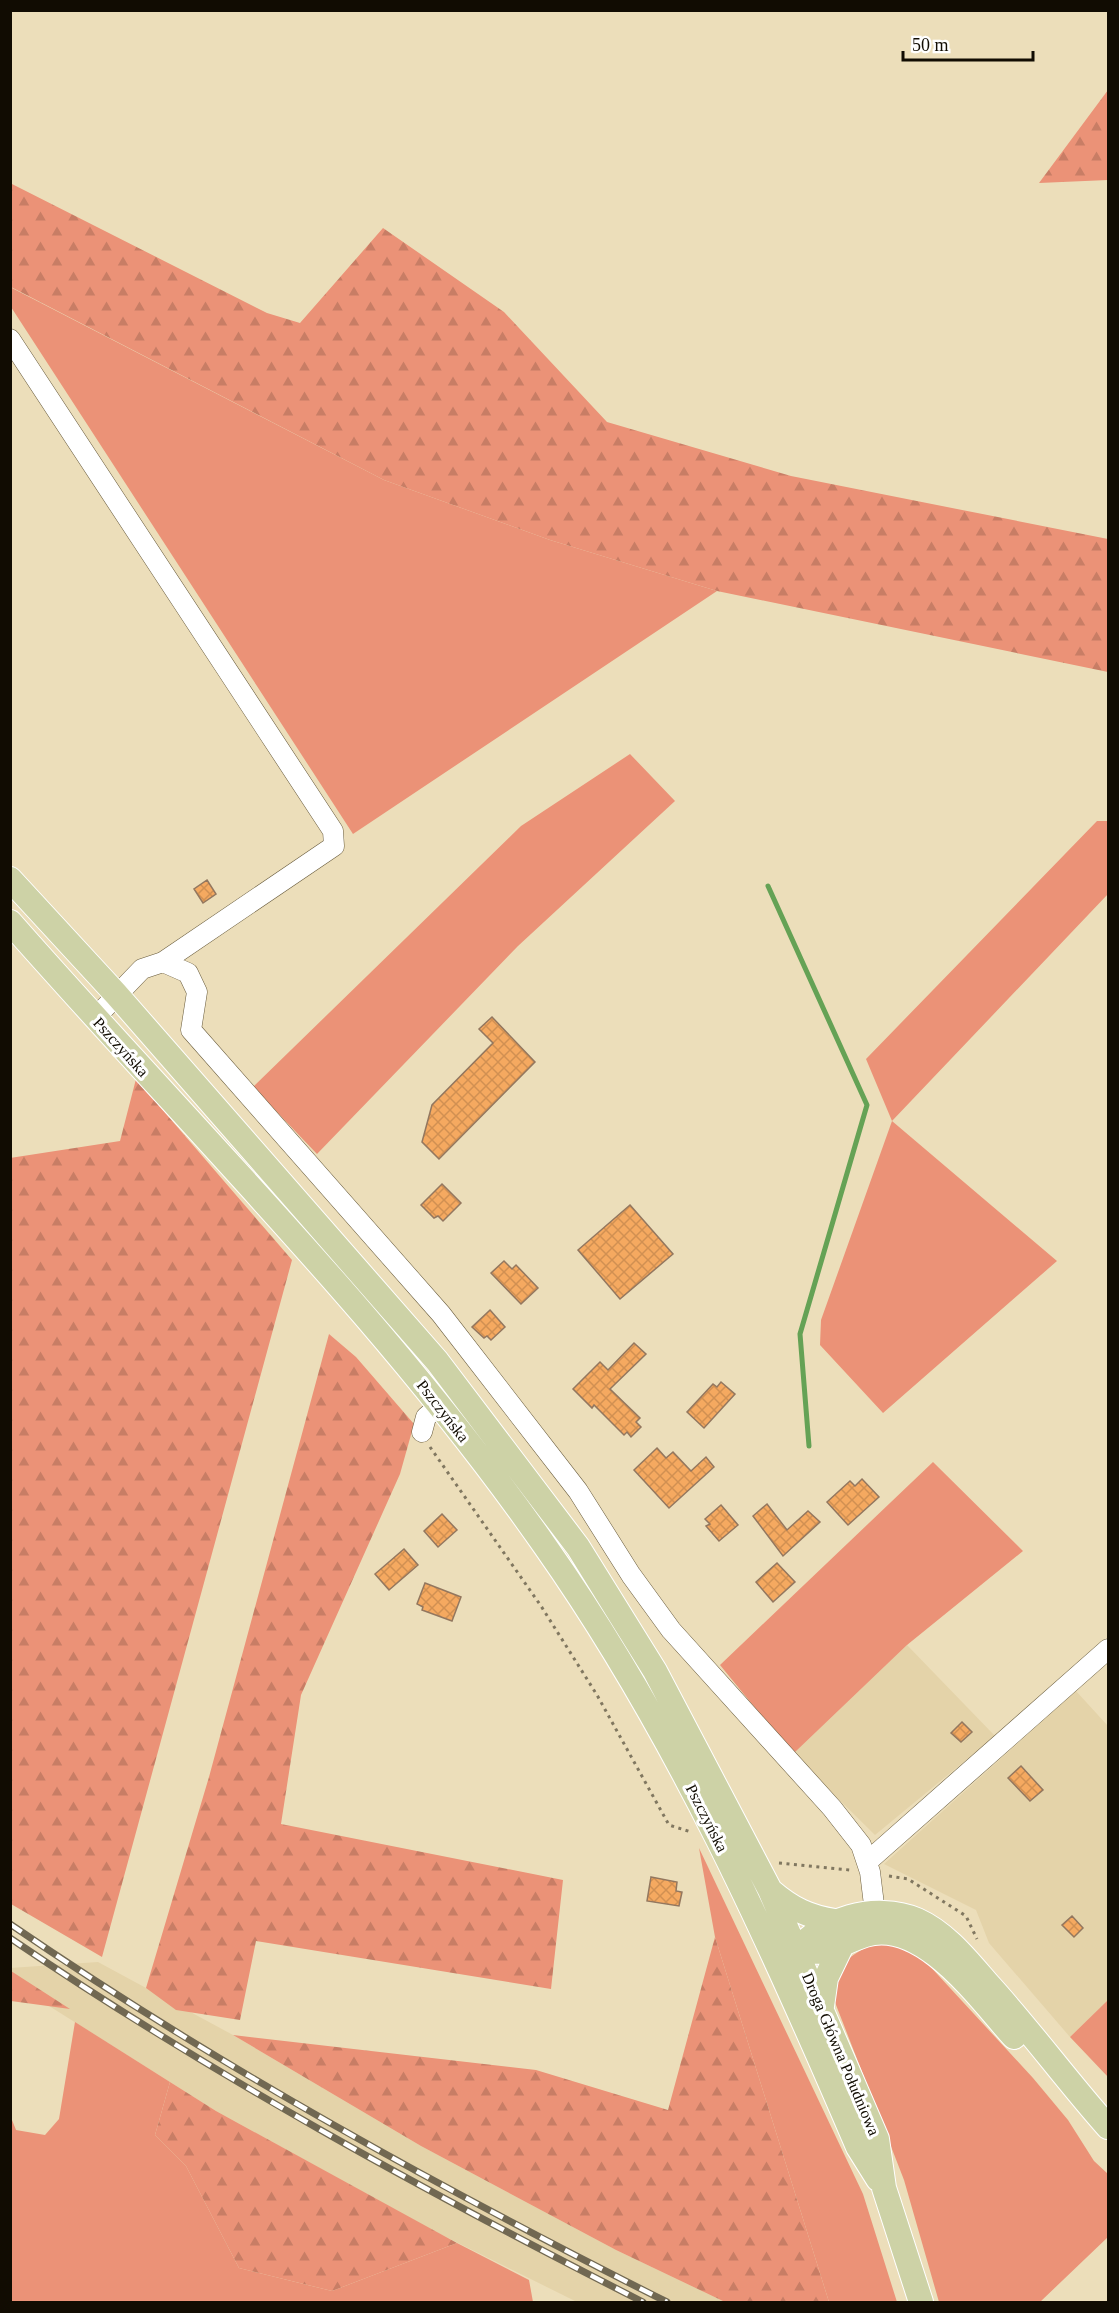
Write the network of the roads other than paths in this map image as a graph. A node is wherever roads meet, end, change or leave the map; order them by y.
1 (10, 339) edge
2 (10, 879) edge
3 (10, 922) edge
4 (163, 962) junction
5 (116, 994) junction
6 (94, 1018) junction
7 (440, 1405) junction
8 (422, 1432) road end
9 (1108, 1649) edge
10 (867, 1862) junction
11 (770, 1890) junction
12 (875, 1913) junction
13 (835, 1922) junction
14 (767, 1938) junction
15 (841, 1947) junction
16 (797, 1950) junction
17 (784, 1976) junction
18 (822, 2006) junction
19 (1107, 2125) edge
20 (884, 2188) junction
21 (921, 2302) edge

1 - 4 street
2 - 5 main road, Pszczyńska
3 - 6 main road, Pszczyńska
4 - 5 street
4 - 10 street
5 - 6 street
5 - 11 main road, Pszczyńska
6 - 7 main road, Pszczyńska
7 - 8 street
7 - 14 main road, Pszczyńska
9 - 10 street
10 - 12 street
11 - 13 main road, Pszczyńska
11 - 16 main road, Pszczyńska
12 - 13 main road, Pszczyńska
12 - 19 main road, Pszczyńska
13 - 16 main road, Pszczyńska
14 - 16 main road, Pszczyńska
14 - 17 main road, Droga Główna Południowa
15 - 16 main road, Pszczyńska
15 - 18 main road
15 - 19 main road, Pszczyńska
16 - 17 main road, Droga Główna Południowa
16 - 18 main road, Droga Główna Południowa
17 - 20 main road, Droga Główna Południowa
18 - 20 main road, Droga Główna Południowa
20 - 21 main road, Droga Główna Południowa

